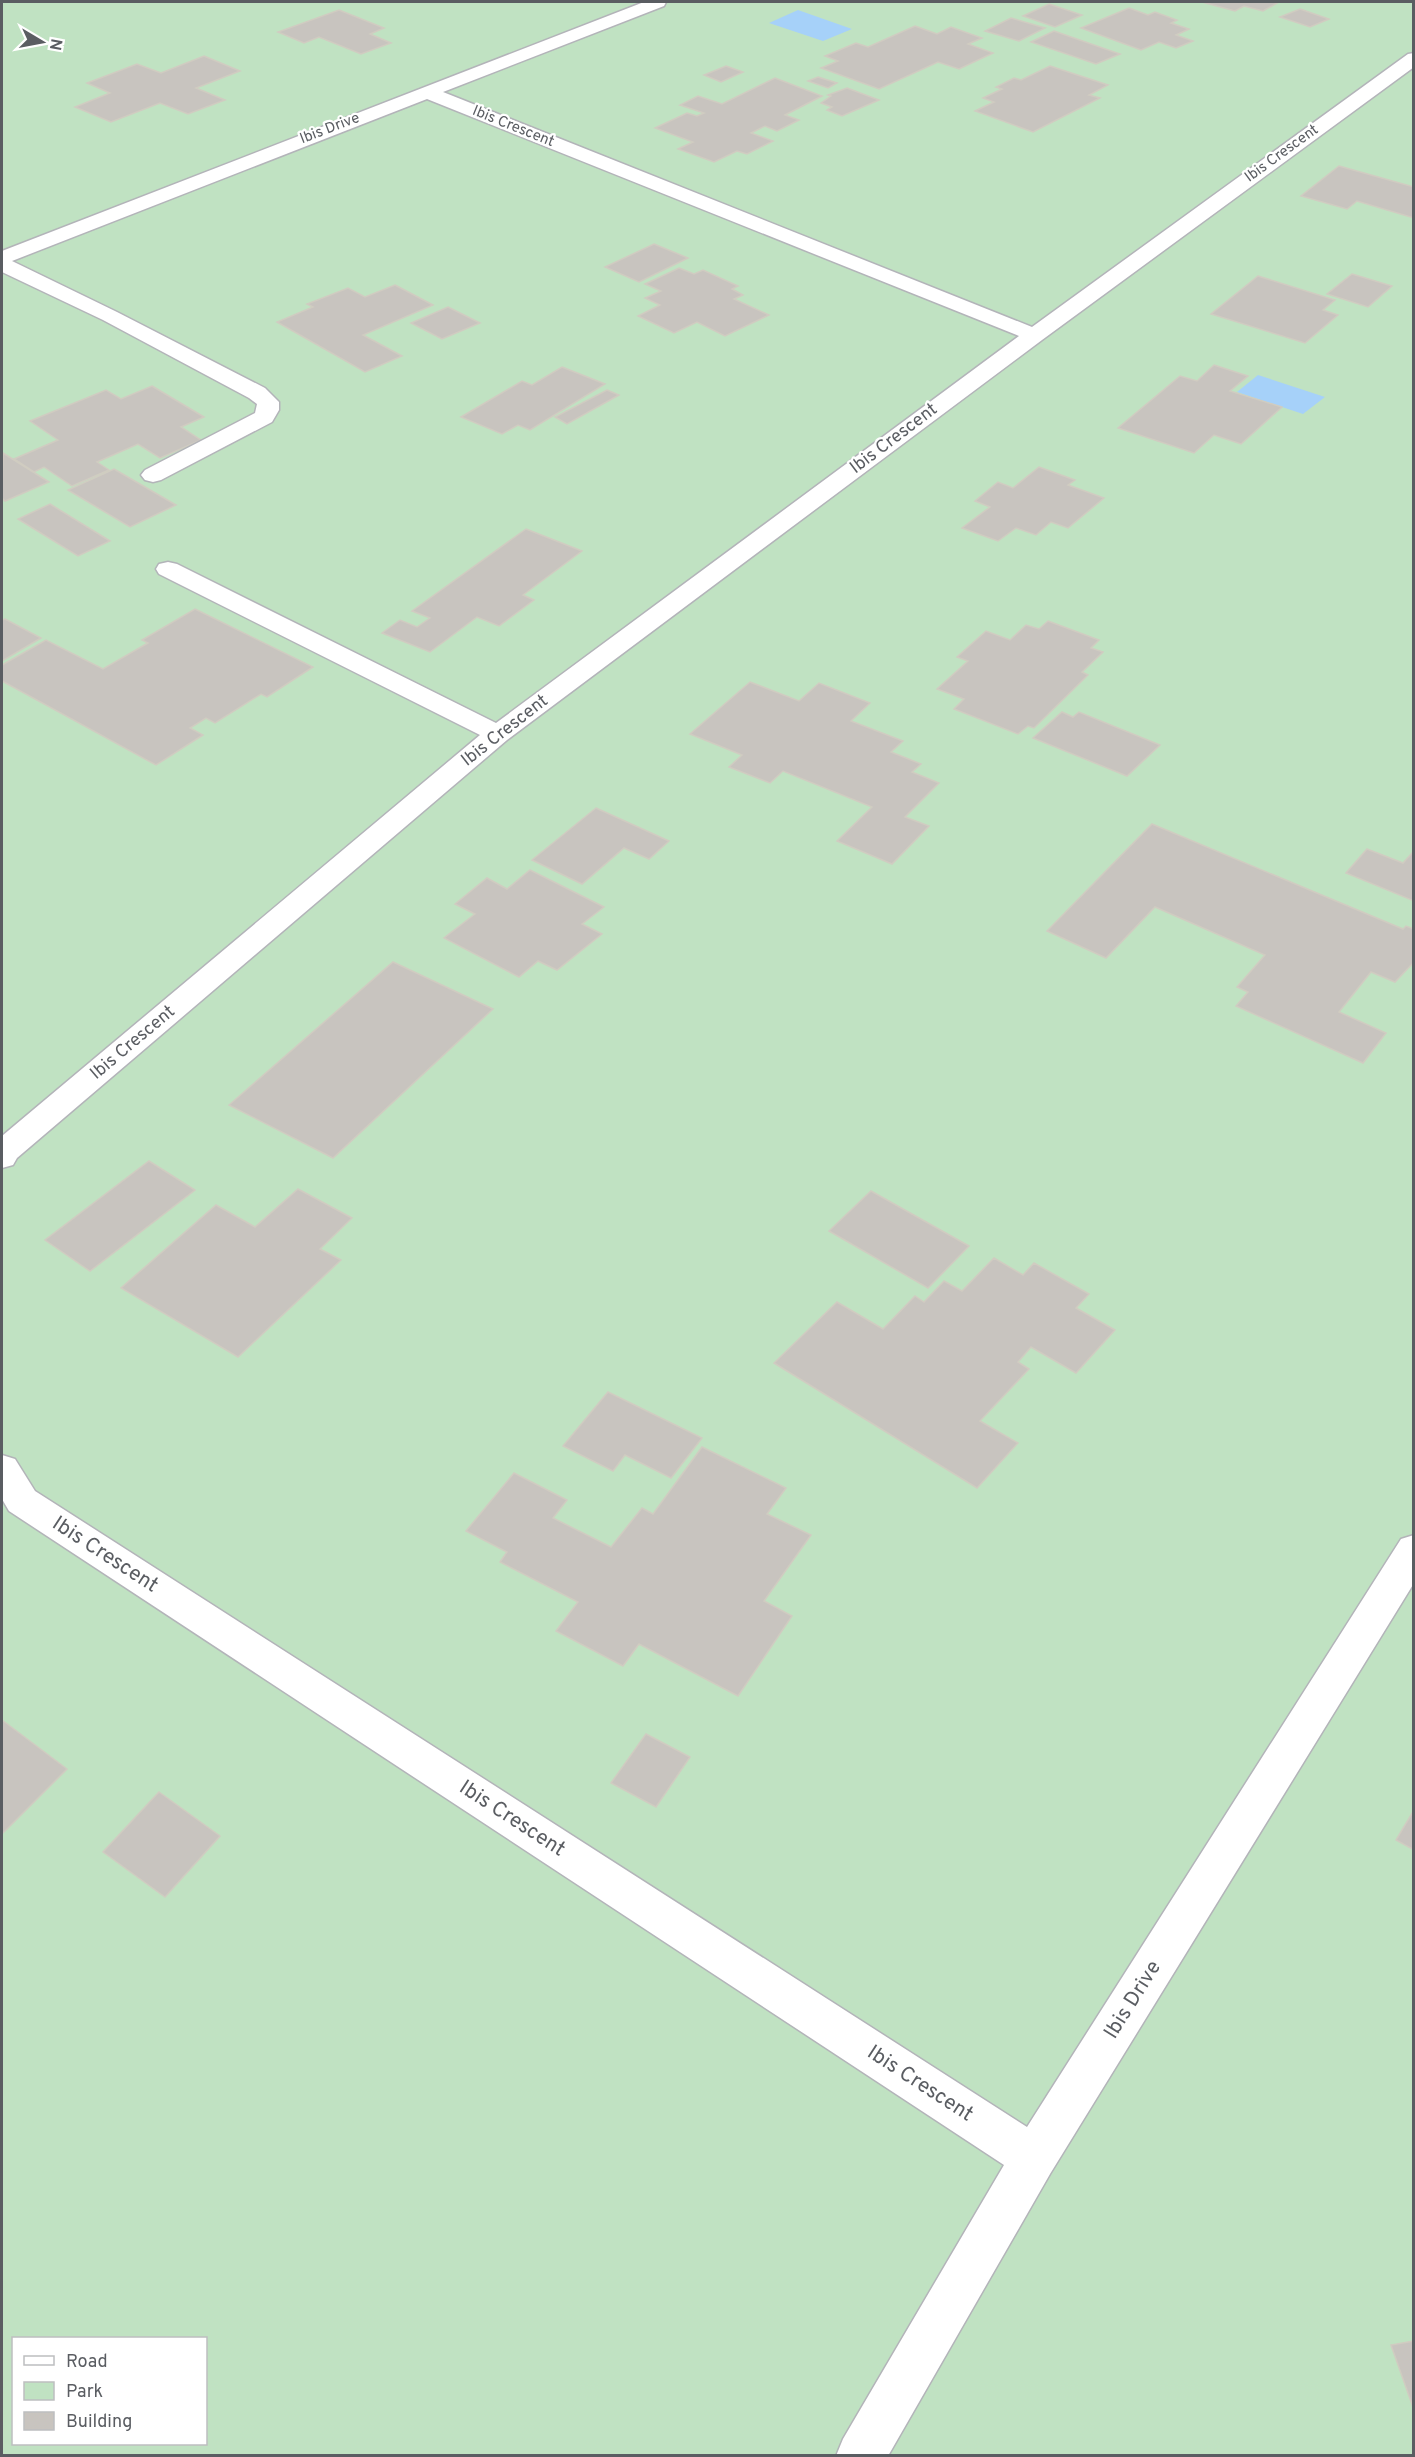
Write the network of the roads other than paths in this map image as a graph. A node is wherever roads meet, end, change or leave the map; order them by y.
1 (658, 2) edge
2 (1413, 58) edge
3 (426, 92) junction
4 (2, 258) edge
5 (2, 264) edge
6 (1034, 335) junction
7 (153, 474) dead end
8 (168, 569) dead end
9 (498, 734) junction
10 (2, 1157) edge
11 (2, 1469) edge
12 (1413, 1550) edge
13 (1034, 2158) junction
14 (860, 2456) edge

1 - 3 street, Ibis Drive
2 - 6 street, Ibis Crescent
3 - 4 street, Ibis Drive
3 - 6 street, Ibis Crescent
5 - 7 street
6 - 9 street, Ibis Crescent
8 - 9 street
9 - 10 street, Ibis Crescent
11 - 13 street, Ibis Crescent
12 - 13 street, Ibis Drive
13 - 14 street, Ibis Drive

